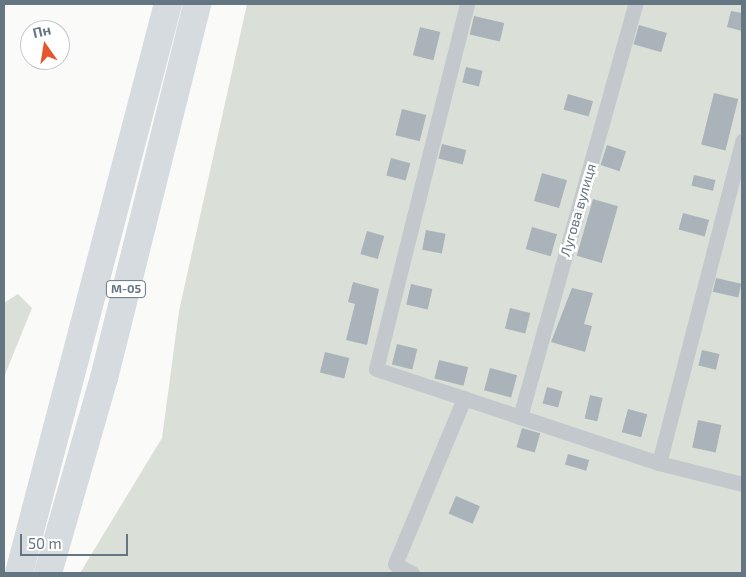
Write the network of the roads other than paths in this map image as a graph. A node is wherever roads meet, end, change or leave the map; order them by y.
1 (168, 4) edge
2 (197, 4) edge
3 (468, 4) edge
4 (635, 4) edge
5 (742, 141) edge
6 (464, 398) junction
7 (520, 417) junction
8 (659, 463) junction
9 (742, 484) edge
10 (19, 573) edge
11 (48, 573) edge
12 (412, 573) edge

1 - 10 highway, М-05
2 - 11 highway, М-05
3 - 6 street
4 - 7 street, Лугова вулиця
5 - 8 street
6 - 7 street
6 - 12 street
7 - 8 street
8 - 9 street

